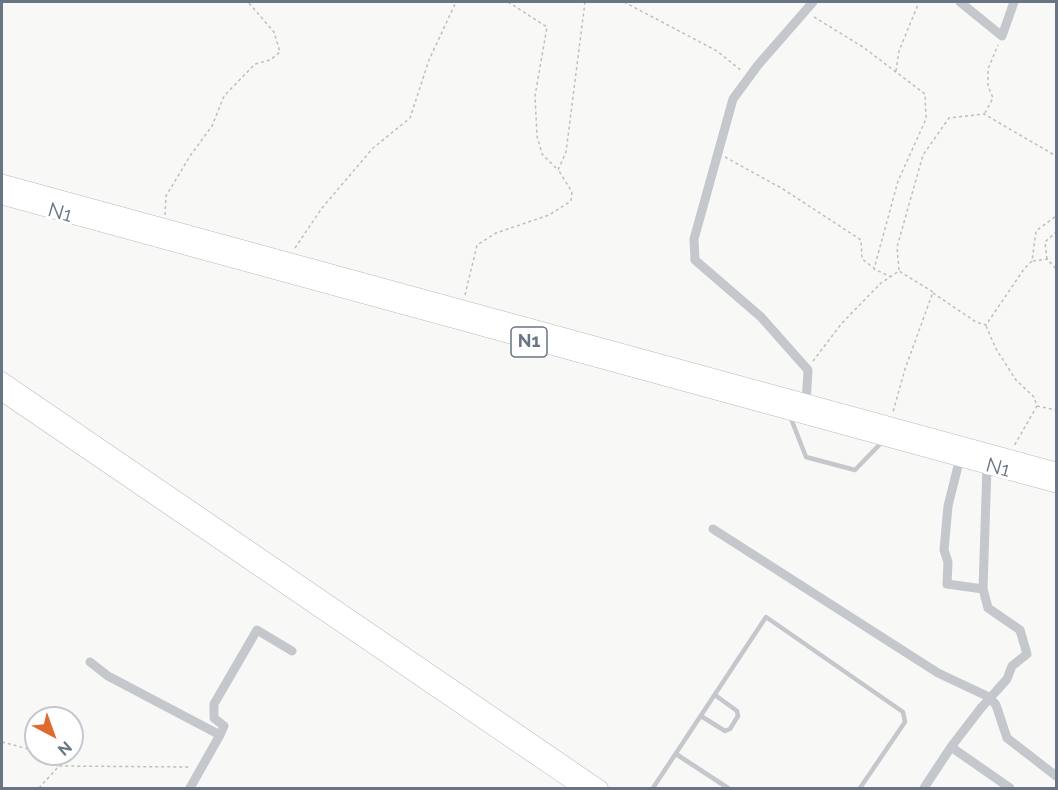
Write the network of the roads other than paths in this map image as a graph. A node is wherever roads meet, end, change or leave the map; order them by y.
1 (813, 2) edge
2 (960, 2) edge
3 (1014, 2) edge
4 (2, 182) edge
5 (2, 196) edge
6 (2, 379) edge
7 (2, 394) edge
8 (806, 404) junction
9 (789, 413) junction
10 (887, 432) junction
11 (960, 458) junction
12 (987, 466) junction
13 (1056, 470) edge
14 (1056, 484) edge
15 (148, 486) junction
16 (713, 529) dead end
17 (983, 589) junction
18 (292, 651) dead end
19 (90, 662) dead end
20 (715, 695) junction
21 (701, 716) junction
22 (220, 735) junction
23 (951, 747) junction
24 (676, 754) junction
25 (1056, 776) edge
26 (574, 783) edge
27 (190, 789) edge
28 (601, 789) edge
29 (653, 789) edge
30 (728, 789) edge
31 (860, 789) edge
32 (924, 789) edge
33 (1010, 789) edge

1 - 8 street
2 - 3 street
4 - 8 highway, N1
5 - 9 highway, N1 / N1
6 - 15 main road
7 - 15 main road
8 - 10 highway, N1
9 - 10 highway, N1 / N1
9 - 10 lane
10 - 11 highway, N1 / N1
10 - 13 highway, N1
11 - 12 highway, N1 / N1
11 - 17 street
12 - 14 highway, N1 / N1
12 - 17 street
15 - 26 main road
16 - 25 street
17 - 23 street, bridge
18 - 22 street
19 - 22 street
20 - 21 lane
20 - 21 lane
20 - 31 lane
21 - 24 lane
22 - 27 street
23 - 32 street
23 - 33 street
24 - 29 lane
24 - 30 lane
26 - 28 main road

